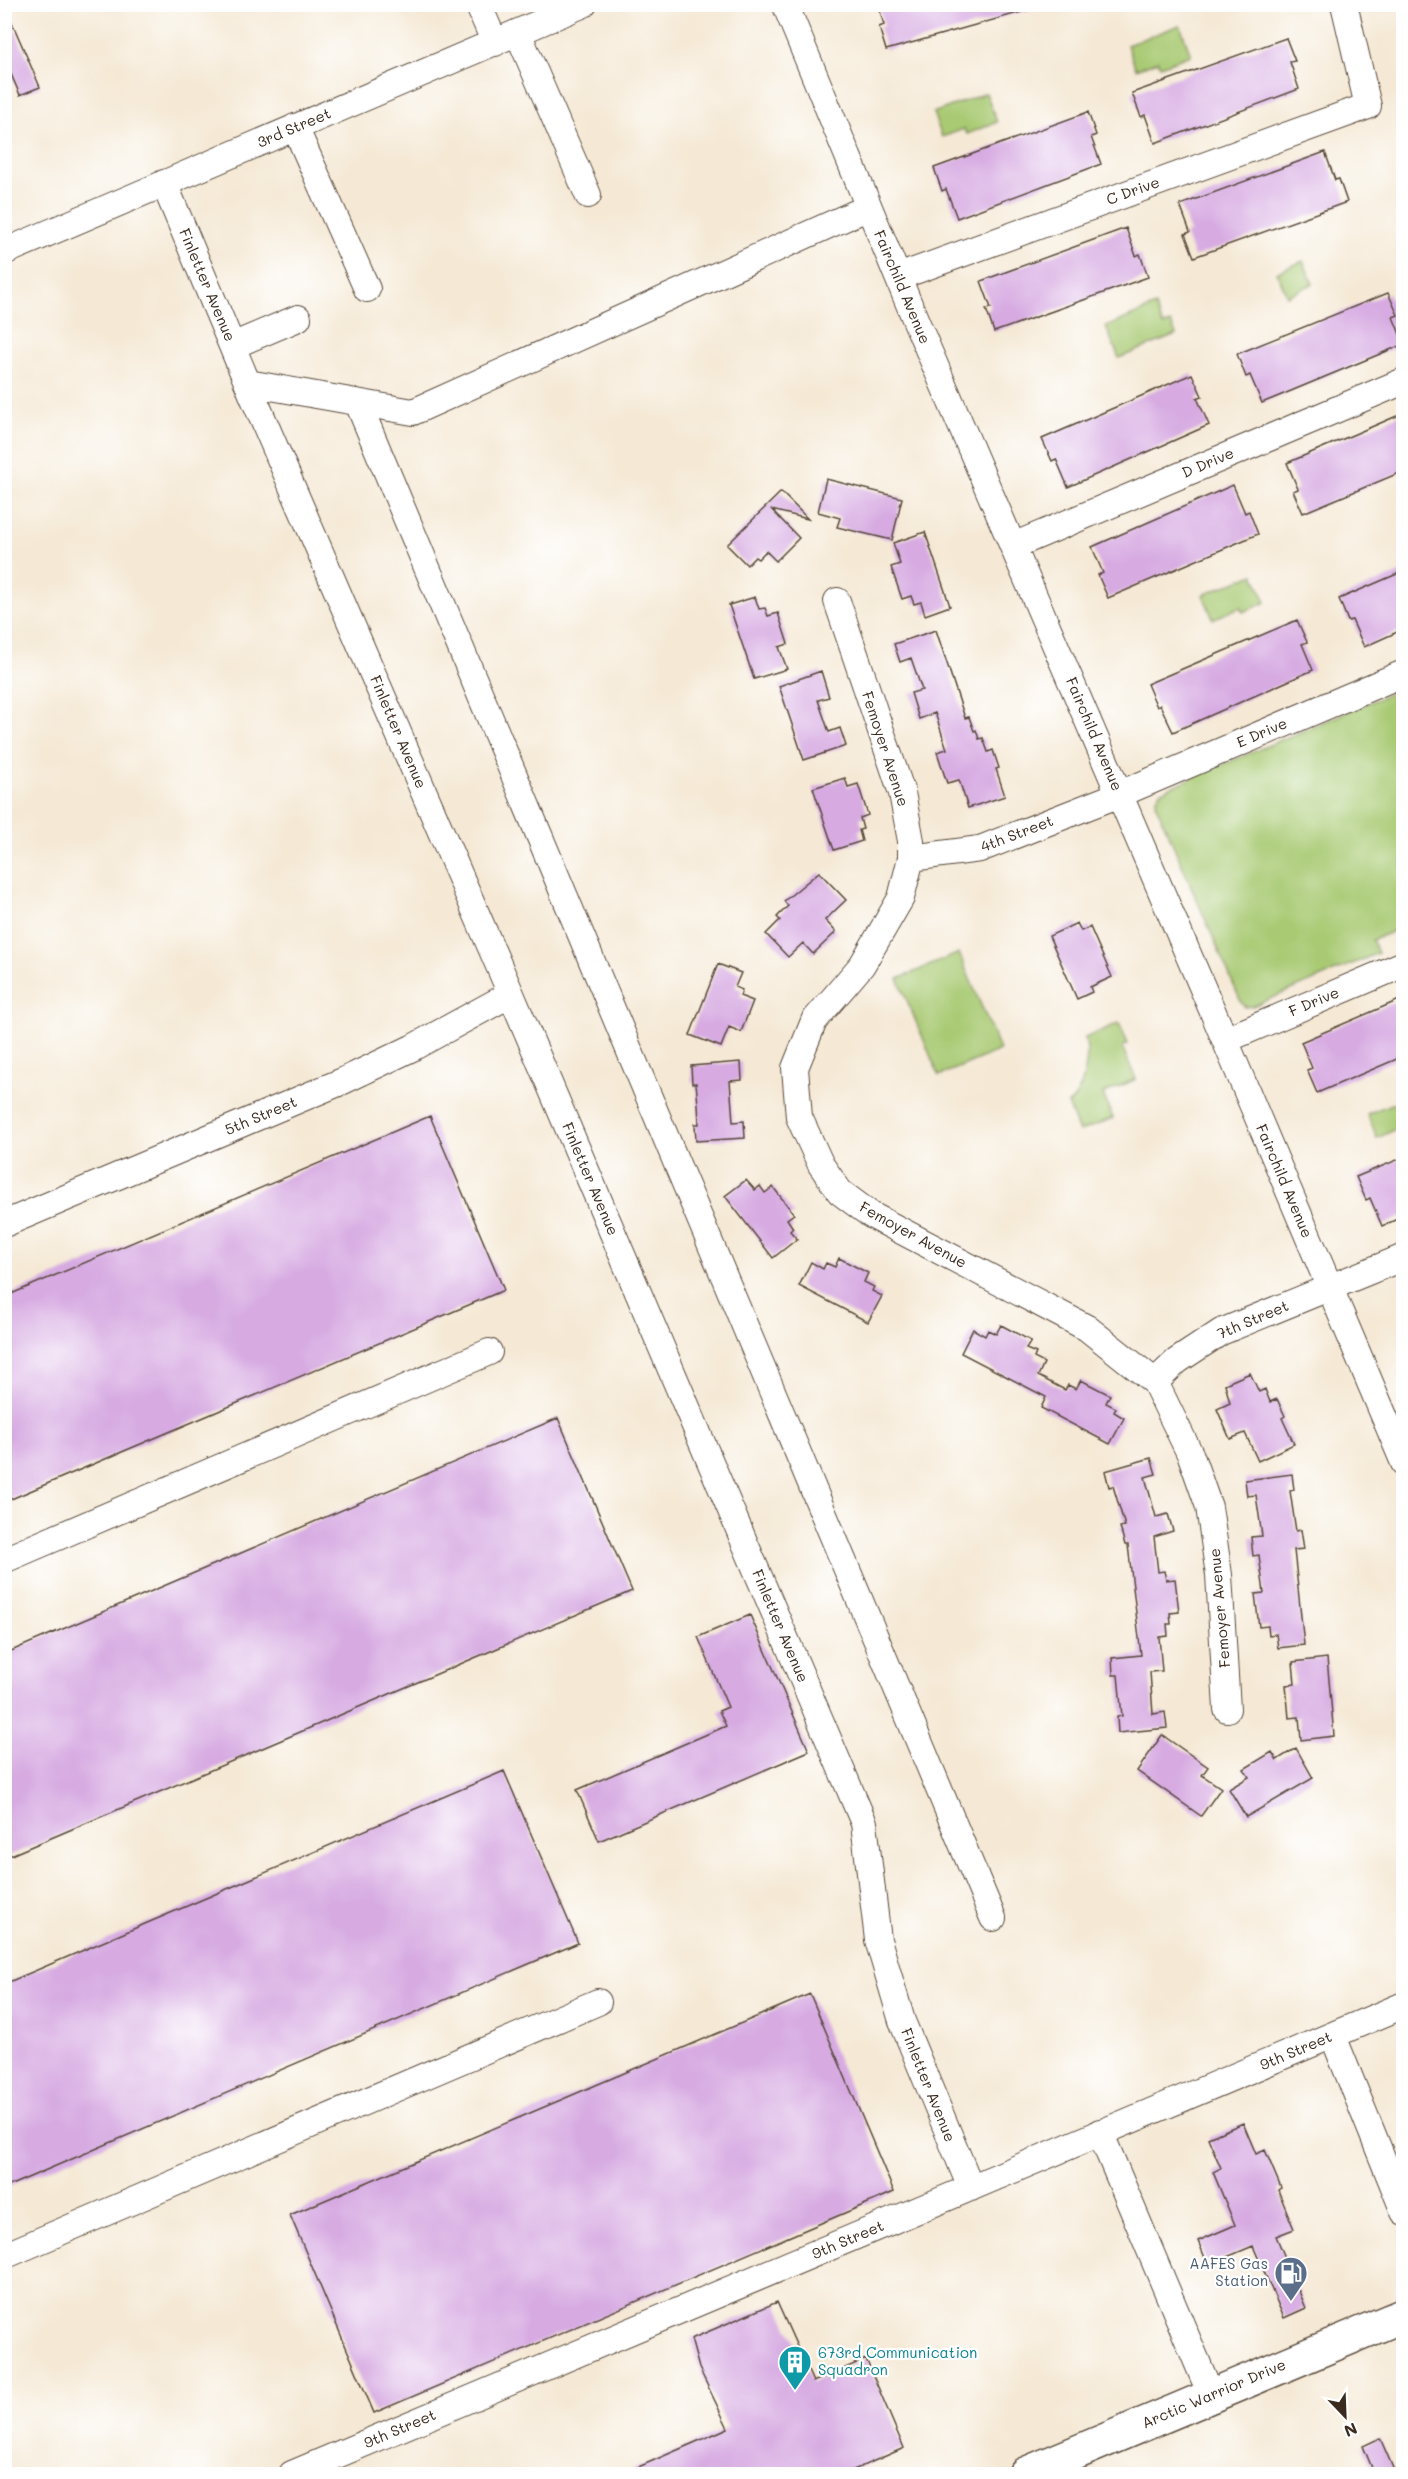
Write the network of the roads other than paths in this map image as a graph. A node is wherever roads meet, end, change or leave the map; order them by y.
1 (478, 4) edge
2 (585, 4) edge
3 (785, 4) edge
4 (1344, 4) edge
5 (506, 38) junction
6 (295, 127) junction
7 (164, 183) junction
8 (588, 195) dead end
9 (869, 207) junction
10 (4, 252) edge
11 (898, 277) junction
12 (367, 289) dead end
13 (298, 318) dead end
14 (232, 346) junction
15 (1404, 381) edge
16 (248, 383) junction
17 (358, 403) junction
18 (1013, 546) junction
19 (837, 601) dead end
20 (1404, 673) edge
21 (1120, 794) junction
22 (911, 858) junction
23 (1404, 964) edge
24 (511, 994) junction
25 (1225, 1040) junction
26 (4, 1224) edge
27 (1404, 1257) edge
28 (1329, 1288) junction
29 (489, 1352) dead end
30 (1155, 1382) junction
31 (1404, 1463) edge
32 (4, 1560) edge
33 (1227, 1709) dead end
34 (993, 1918) dead end
35 (598, 2002) dead end
36 (1404, 2005) edge
37 (1333, 2036) junction
38 (1100, 2132) junction
39 (971, 2188) junction
40 (1404, 2212) edge
41 (4, 2256) edge
42 (1404, 2315) edge
43 (1211, 2395) junction
44 (1045, 2471) edge
45 (292, 2475) edge

1 - 5 street
2 - 5 street, 3rd Street
3 - 9 street, Fairchild Avenue
4 - 11 street, C Drive
5 - 6 street, 3rd Street
5 - 8 street
6 - 7 street, 3rd Street
6 - 12 street
7 - 10 street, 3rd Street
7 - 14 street, Finletter Avenue
9 - 11 street, Fairchild Avenue
9 - 17 street
11 - 18 street, Fairchild Avenue
13 - 14 street
14 - 16 street, Finletter Avenue
15 - 18 street, D Drive
16 - 17 street
16 - 24 street, Finletter Avenue
17 - 34 street
18 - 21 street, Fairchild Avenue
19 - 22 street, Femoyer Avenue
20 - 21 street, E Drive
21 - 22 street, 4th Street
21 - 25 street, Fairchild Avenue
22 - 30 street, Femoyer Avenue
23 - 25 street, F Drive
24 - 26 street, 5th Street
24 - 39 street, Finletter Avenue
25 - 28 street, Fairchild Avenue
27 - 28 street, 7th Street
28 - 30 street, 7th Street
28 - 31 street, Fairchild Avenue
29 - 32 street
30 - 33 street, Femoyer Avenue
35 - 41 street
36 - 37 street, 9th Street
37 - 38 street, 9th Street
37 - 40 street
38 - 39 street, 9th Street
38 - 43 street
39 - 45 street, 9th Street
42 - 43 main road, Arctic Warrior Drive
43 - 44 main road, Arctic Warrior Drive

